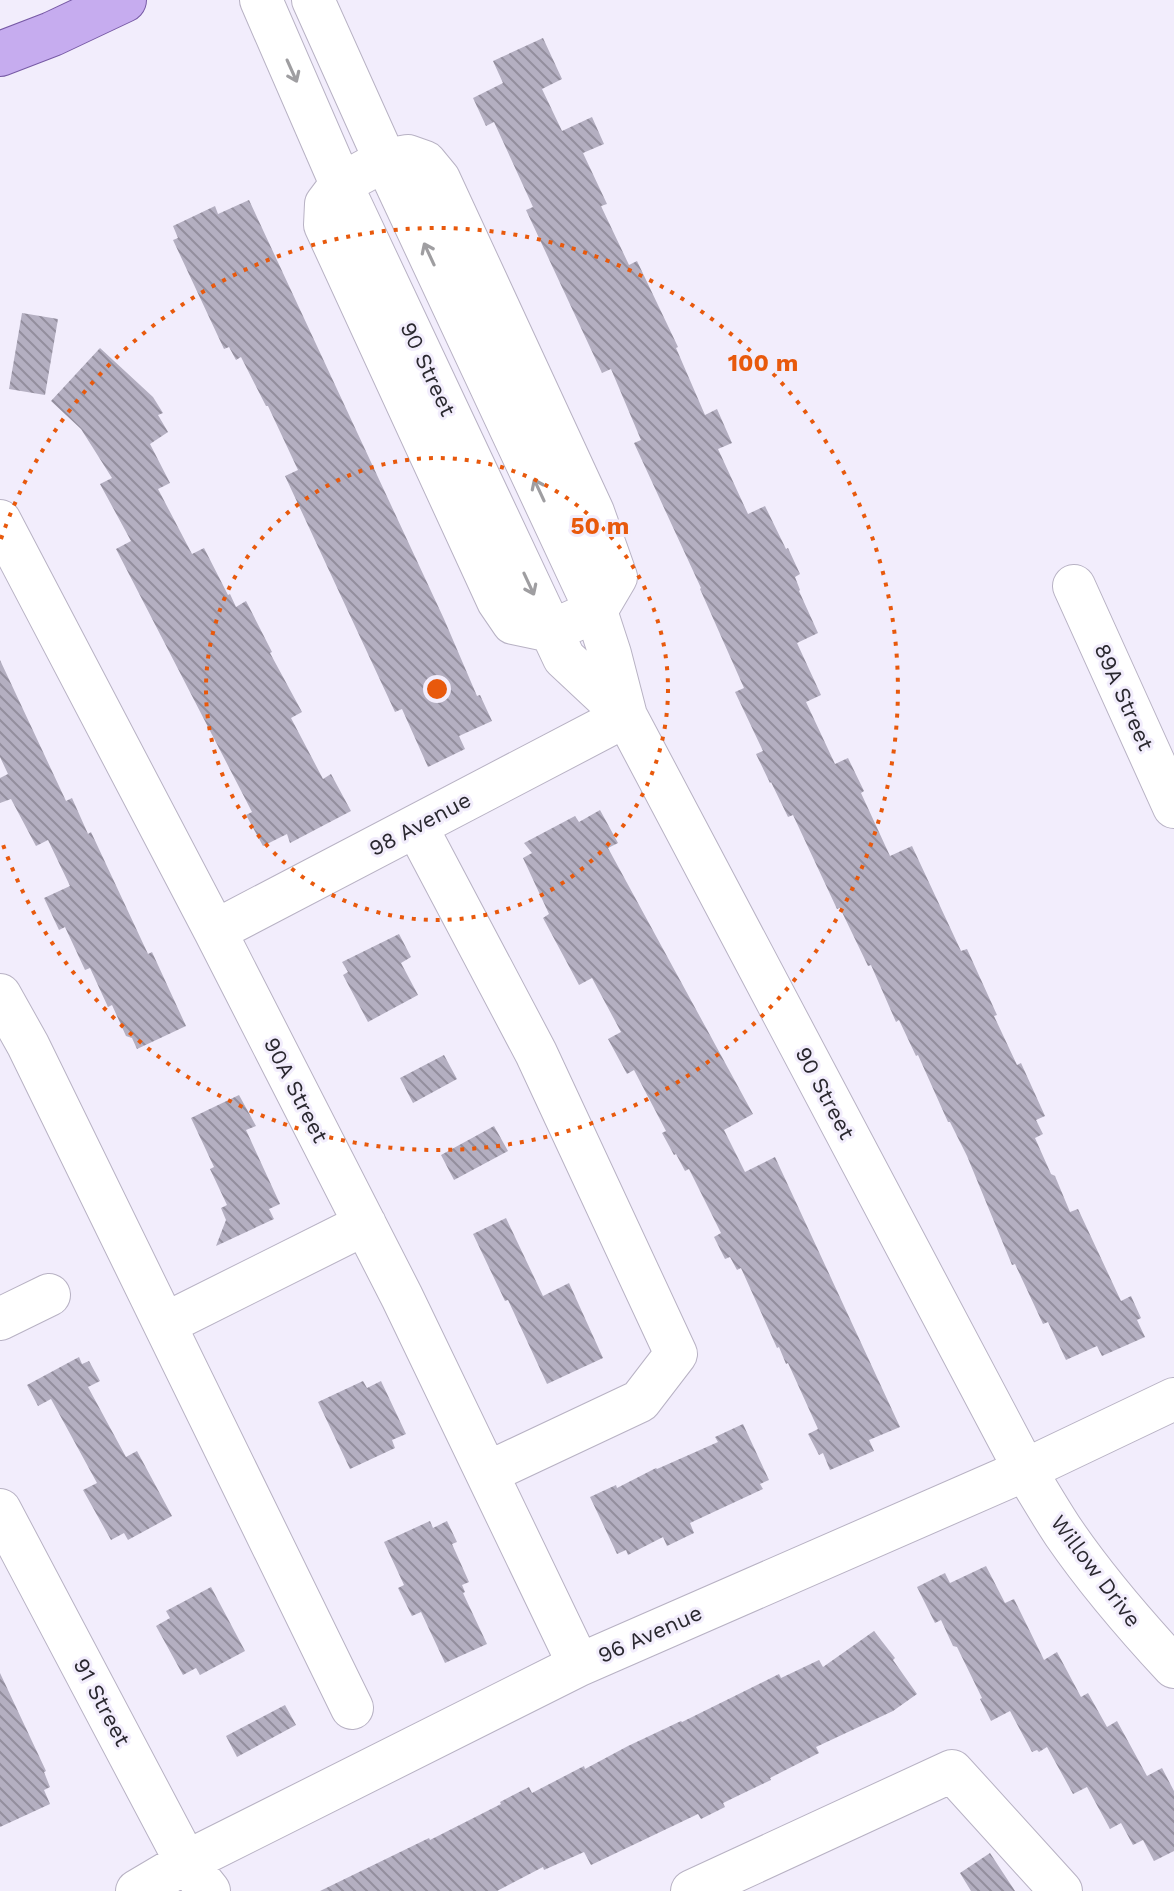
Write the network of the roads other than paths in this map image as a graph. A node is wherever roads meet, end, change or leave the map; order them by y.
1 (124, 0) edge
2 (261, 0) edge
3 (313, 0) edge
4 (52, 34) junction
5 (0, 54) edge
6 (0, 68) edge
7 (385, 160) junction
8 (341, 184) junction
9 (6, 547) edge
10 (1074, 586) dead end
11 (596, 611) junction
12 (551, 631) junction
13 (626, 716) junction
14 (1171, 794) edge
15 (416, 826) junction
16 (215, 931) junction
17 (0, 995) edge
18 (365, 1224) junction
19 (49, 1295) dead end
20 (0, 1319) edge
21 (165, 1324) junction
22 (1174, 1399) edge
23 (1025, 1470) junction
24 (487, 1473) junction
25 (0, 1510) edge
26 (579, 1665) junction
27 (1174, 1667) edge
28 (352, 1708) dead end
29 (198, 1876) edge
30 (137, 1891) edge
31 (692, 1891) edge
32 (1061, 1891) edge

1 - 4 main road
2 -> 8 street
3 - 7 street
4 - 5 main road
4 - 6 main road
7 - 8 street
11 -> 7 street
8 -> 12 street
9 - 16 street, 90A Street
10 - 14 street, 89A Street
11 - 12 street
11 - 13 street, 90 Street
12 - 13 street, 90 Street
13 - 15 street, 98 Avenue
13 - 23 street, 90 Street
15 - 16 street, 98 Avenue
15 - 24 street
16 - 18 street, 90A Street
17 - 21 street
18 - 21 street
18 - 24 street, 90A Street
19 - 20 street
21 - 28 street
22 - 23 street, 96 Avenue
23 - 26 street, 96 Avenue
23 - 27 street, Willow Drive
24 - 26 street, 90A Street
25 - 29 street, 91 Street
26 - 29 street, 96 Avenue
29 - 30 street, 96 Avenue
31 - 32 street

